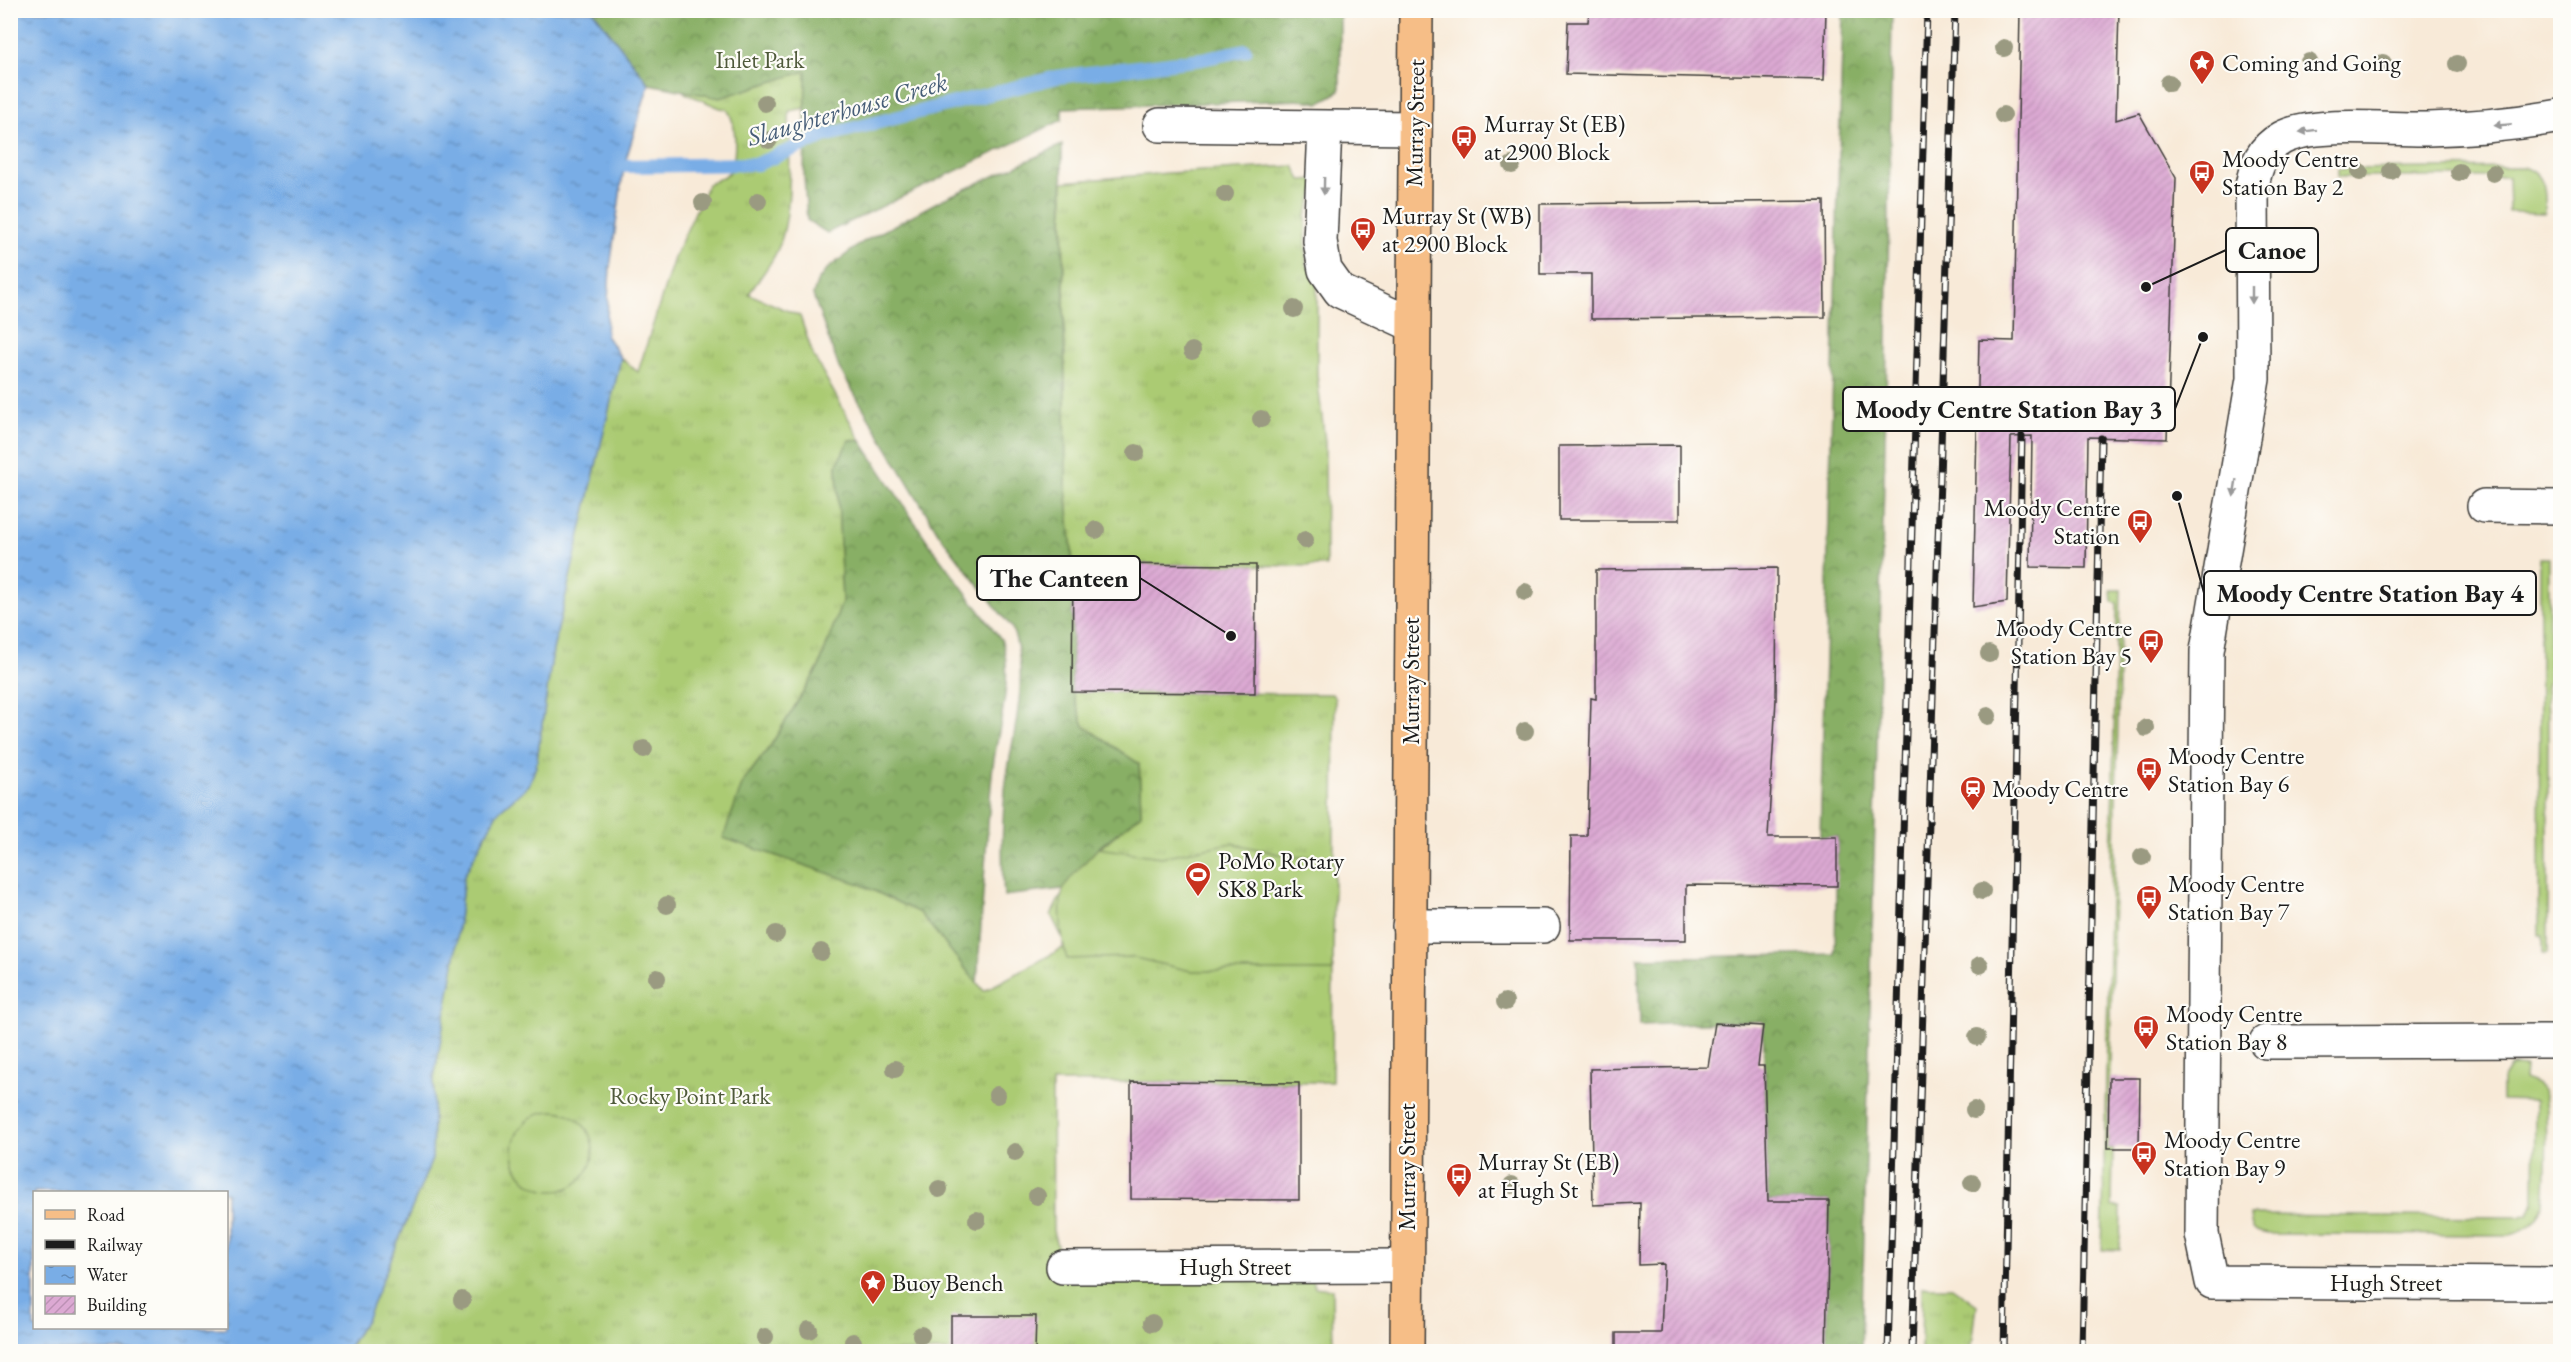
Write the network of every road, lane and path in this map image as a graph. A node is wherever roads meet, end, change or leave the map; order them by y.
1 (1416, 10) edge
2 (2560, 116) edge
3 (1160, 125) dead end
4 (1325, 128) junction
5 (1415, 128) junction
6 (1413, 325) junction
7 (2484, 506) dead end
8 (2560, 507) edge
9 (1409, 926) junction
10 (1543, 926) dead end
11 (2560, 1041) edge
12 (2266, 1042) dead end
13 (1406, 1266) junction
14 (1063, 1267) dead end
15 (2560, 1284) edge
16 (1407, 1352) edge

1 - 5 main road, Murray Street
2 -> 15 street, Hugh Street
3 - 4 street
4 - 5 street
4 -> 6 street
5 - 6 main road, Murray Street
6 - 9 main road, Murray Street
7 - 8 street
9 - 10 street
9 - 13 main road, Murray Street
11 - 12 street
13 - 14 street, Hugh Street
13 - 16 main road, Murray Street

